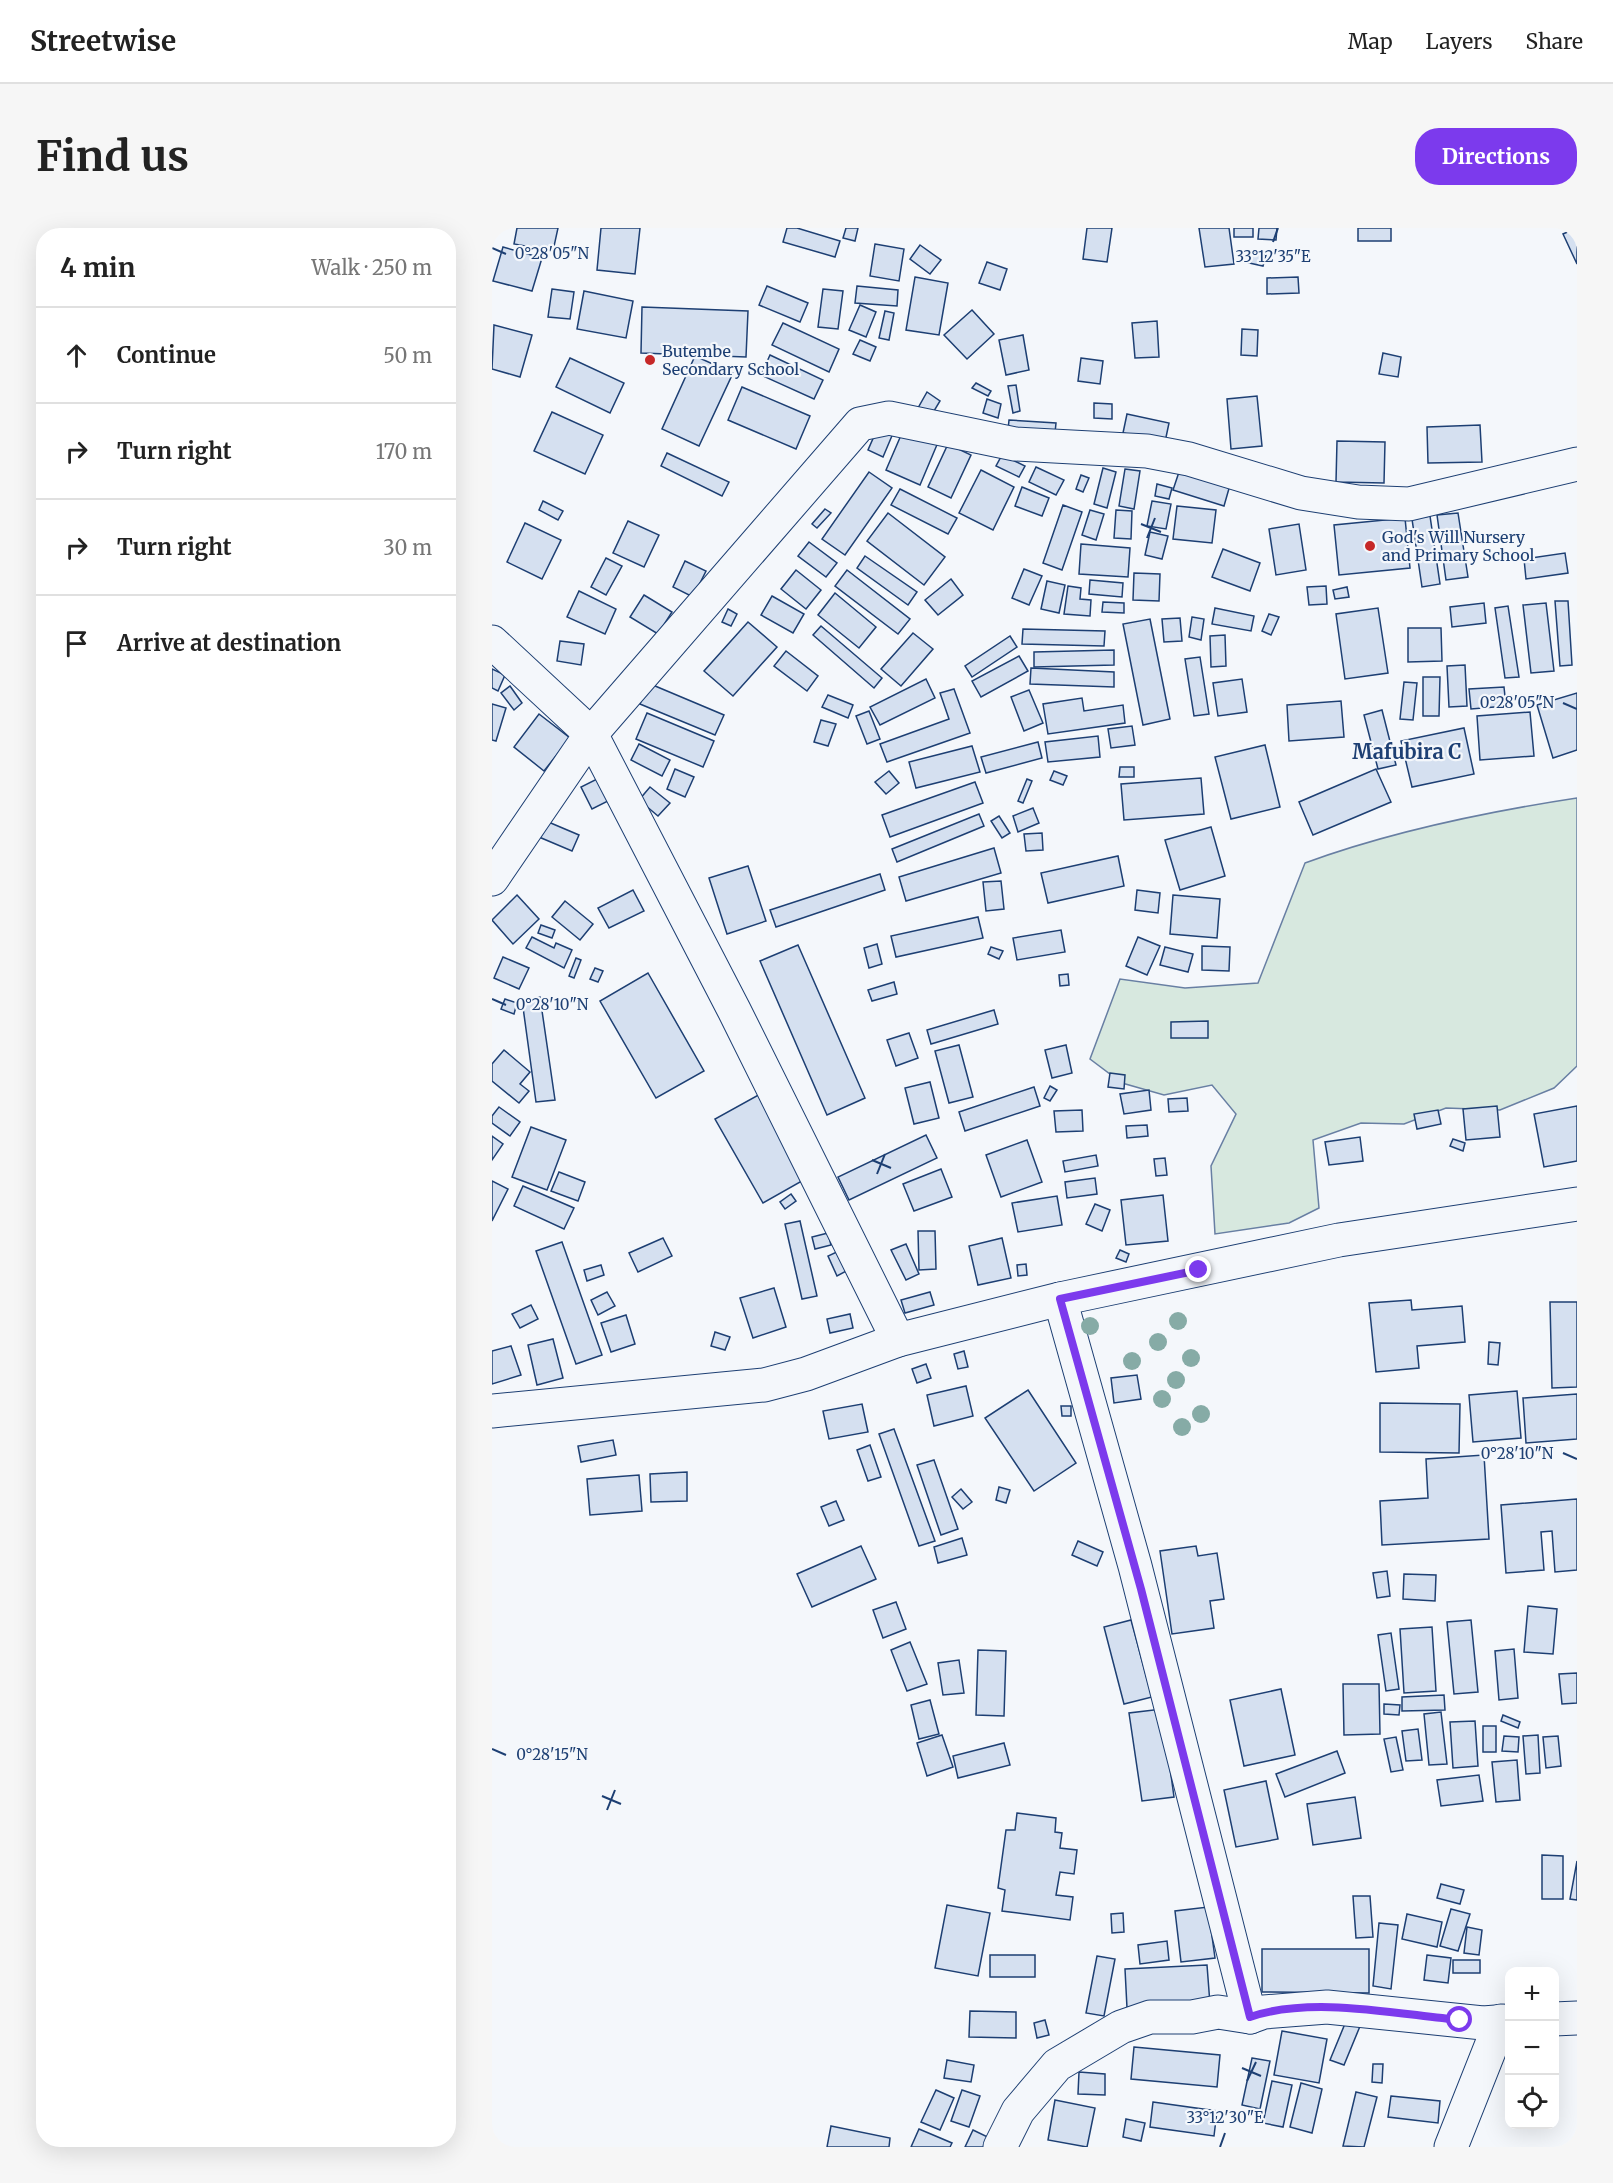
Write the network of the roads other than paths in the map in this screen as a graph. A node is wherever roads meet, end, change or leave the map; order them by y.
1 (1577, 464) edge
2 (492, 642) edge
3 (591, 734) junction
4 (492, 879) edge
5 (1577, 1204) edge
6 (1060, 1299) junction
7 (898, 1340) junction
8 (492, 1411) edge
9 (1250, 2017) junction
10 (1577, 2018) edge
11 (1559, 2019) edge
12 (1505, 2021) edge
13 (1000, 2147) edge
14 (1451, 2147) edge

1 - 3 street
2 - 3 street
3 - 4 street
3 - 7 street
5 - 6 street
6 - 7 street
6 - 9 street
7 - 8 street
9 - 12 street
9 - 13 street
10 - 11 street
12 - 14 street

